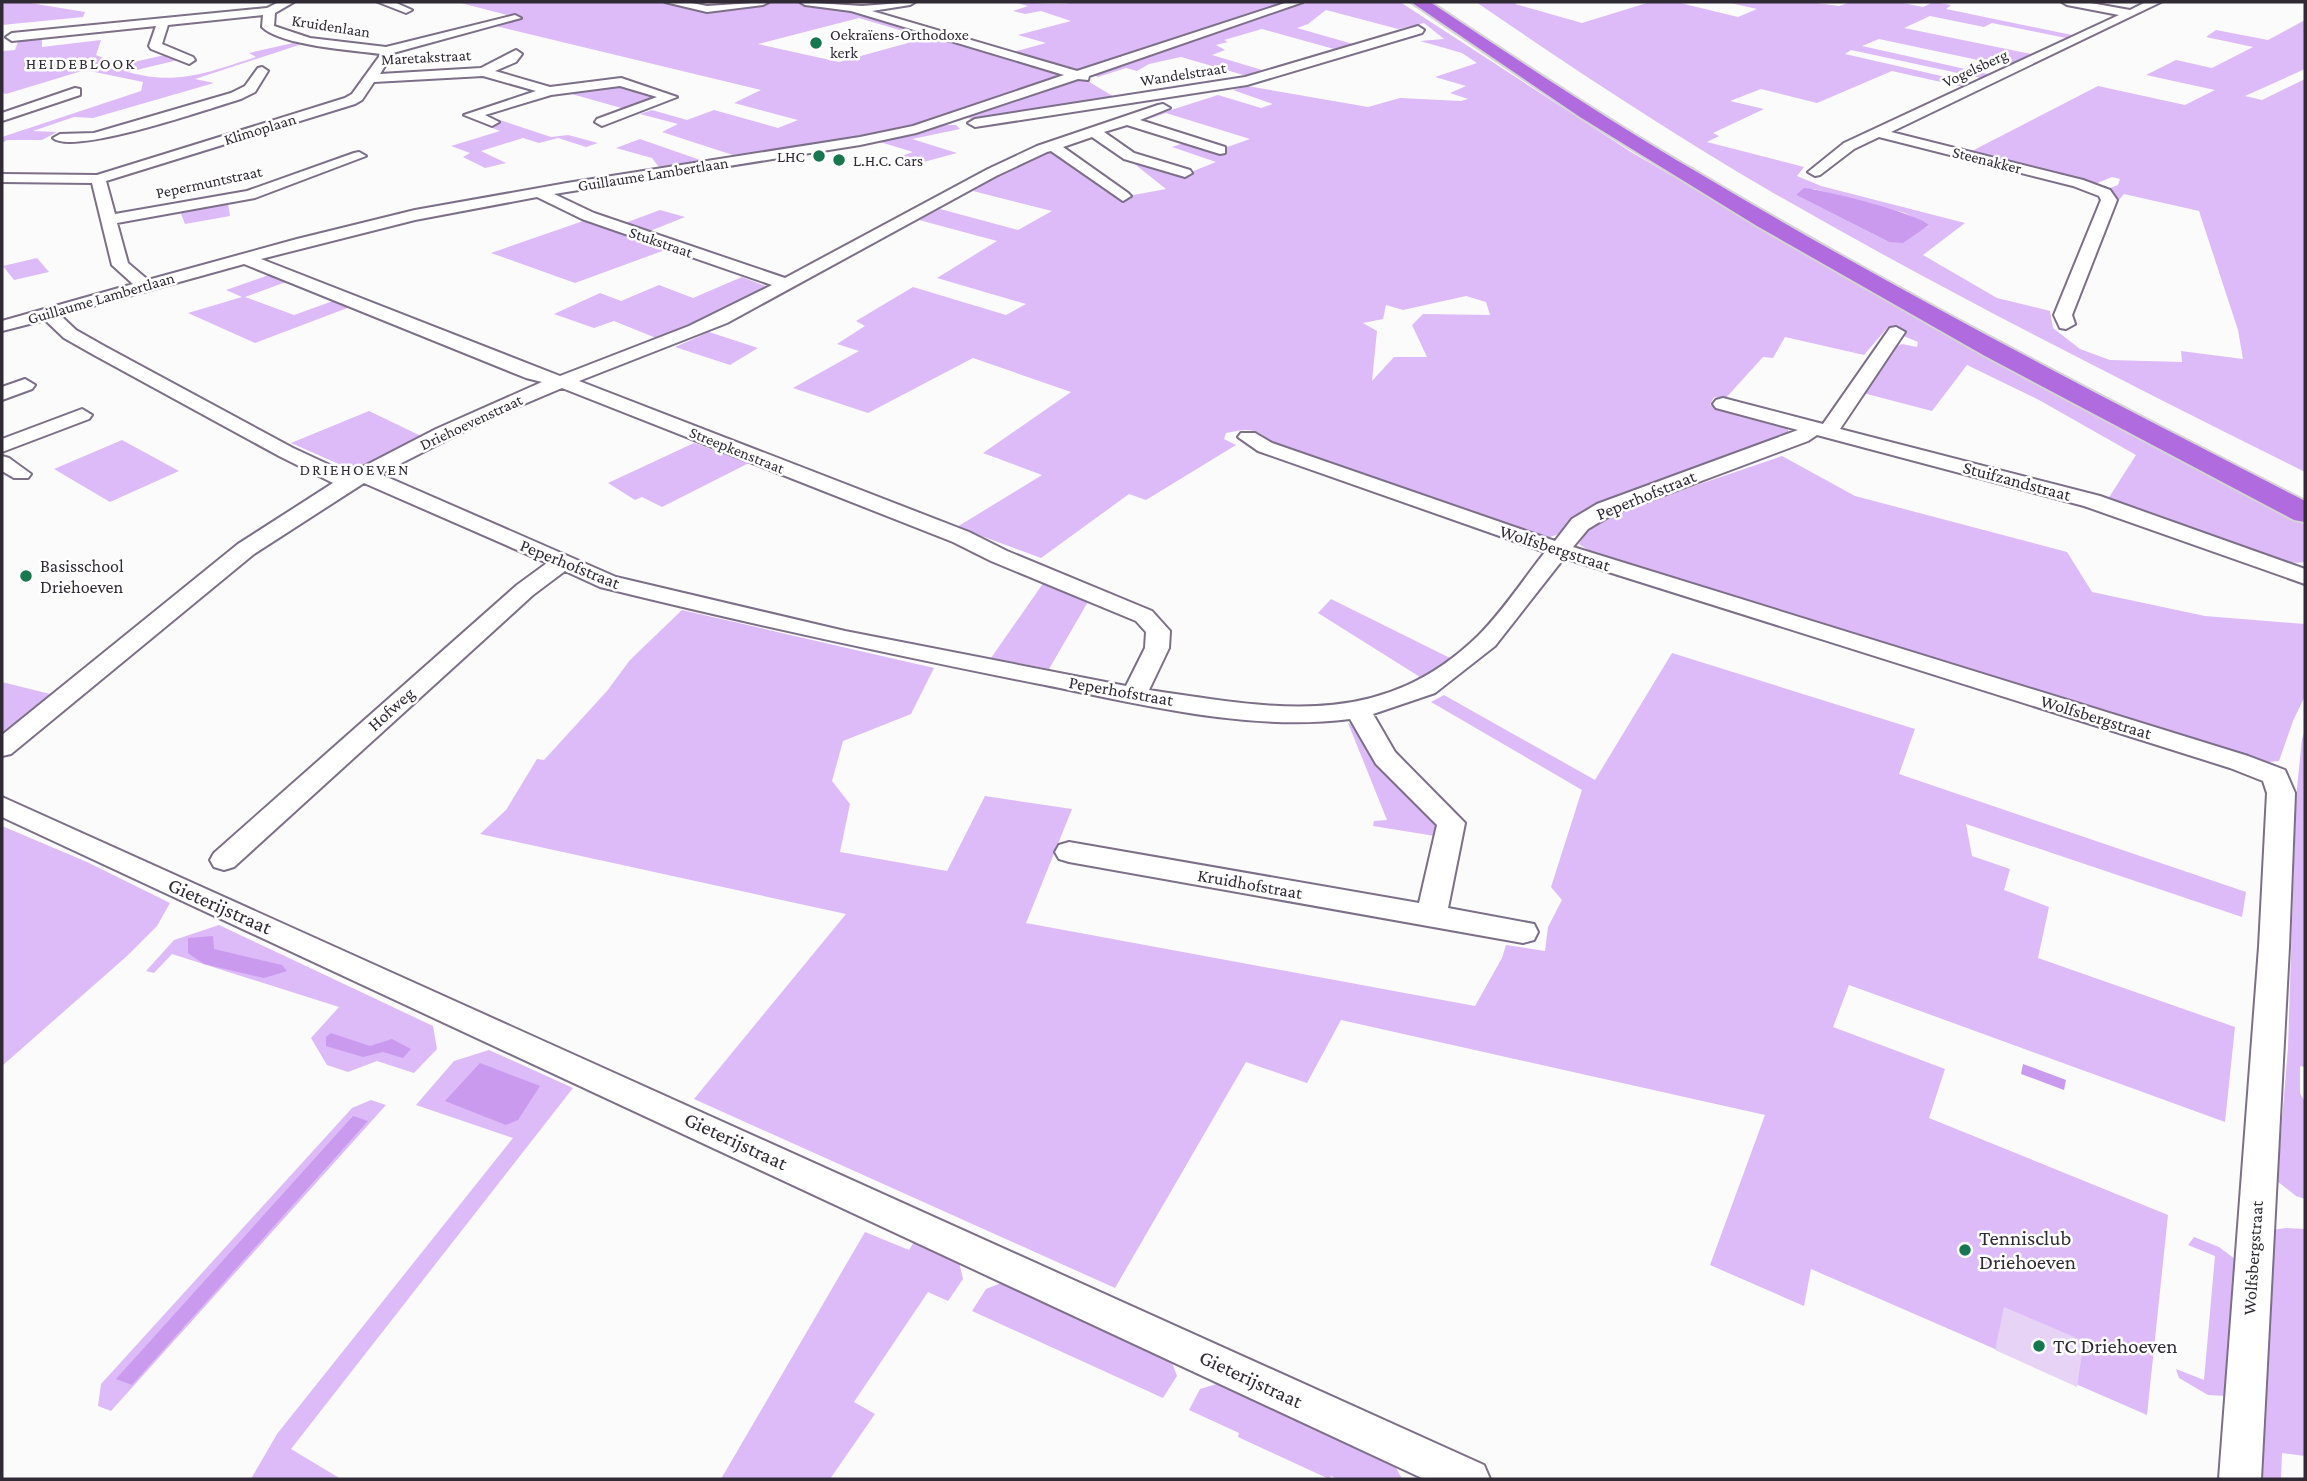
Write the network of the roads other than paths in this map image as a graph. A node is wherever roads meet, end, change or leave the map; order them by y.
1 (288, 2) edge
2 (384, 2) edge
3 (671, 2) edge
4 (764, 2) edge
5 (805, 2) edge
6 (910, 2) edge
7 (1298, 2) edge
8 (1419, 2) edge
9 (1447, 2) edge
10 (2067, 2) edge
11 (2155, 2) edge
12 (858, 8) junction
13 (269, 10) junction
14 (406, 10) dead end
15 (2130, 13) junction
16 (515, 18) dead end
17 (163, 21) junction
18 (1418, 30) dead end
19 (11, 37) dead end
20 (386, 51) junction
21 (516, 54) dead end
22 (175, 63) dead end
23 (483, 72) junction
24 (255, 75) dead end
25 (1079, 75) junction
26 (370, 78) junction
27 (1224, 85) junction
28 (550, 91) junction
29 (75, 92) dead end
30 (1129, 100) junction
31 (1066, 110) junction
32 (1151, 112) junction
33 (2, 117) edge
34 (162, 117) junction
35 (948, 120) junction
36 (1126, 120) junction
37 (492, 122) dead end
38 (602, 122) dead end
39 (1095, 130) junction
40 (1879, 133) junction
41 (60, 138) dead end
42 (229, 138) junction
43 (1050, 146) junction
44 (1220, 149) dead end
45 (355, 154) dead end
46 (1815, 172) dead end
47 (1185, 173) dead end
48 (2, 178) edge
49 (98, 179) junction
50 (2116, 182) dead end
51 (2095, 188) junction
52 (538, 192) junction
53 (1123, 196) dead end
54 (108, 220) junction
55 (244, 258) junction
56 (786, 284) junction
57 (145, 286) junction
58 (48, 313) junction
59 (2066, 324) dead end
60 (2, 326) edge
61 (1914, 343) dead end
62 (560, 382) junction
63 (25, 385) dead end
64 (2, 394) edge
65 (2140, 400) dead end
66 (1723, 404) dead end
67 (82, 415) dead end
68 (1821, 430) junction
69 (1248, 437) dead end
70 (2, 446) edge
71 (2, 462) edge
72 (21, 474) dead end
73 (357, 479) junction
74 (2305, 513) edge
75 (1557, 549) junction
76 (562, 563) junction
77 (2305, 577) edge
78 (1134, 695) junction
79 (1359, 710) junction
80 (2, 748) edge
81 (2, 806) edge
82 (1069, 852) dead end
83 (224, 860) dead end
84 (1431, 916) junction
85 (1523, 932) dead end
86 (1469, 1479) edge
87 (2240, 1479) edge

1 - 13 street, Kruidenlaan
2 - 14 street
3 - 4 street
5 - 12 street
6 - 12 street
7 - 25 street, Guillaume Lambertlaan
8 - 74 highway
9 - 65 highway
10 - 15 street
11 - 15 street, Vogelsberg
12 - 25 street
13 - 17 street
13 - 20 street, Kruidenlaan
15 - 40 street, Vogelsberg
16 - 20 street
17 - 19 street
17 - 22 street
18 - 27 street, Wandelstraat
20 - 26 street, Klimoplaan
21 - 23 street, Maretakstraat
23 - 26 street, Maretakstraat
23 - 28 street, Maretakstraat
24 - 34 street
25 - 30 street
25 - 35 street, Guillaume Lambertlaan
26 - 42 street, Klimoplaan
27 - 30 street, Wandelstraat
27 - 32 street, Driehoevenstraat
28 - 37 street, Maretakstraat
28 - 38 street, Maretakstraat
29 - 33 street
30 - 31 street, Wandelstraat
30 - 32 street
30 - 36 street
31 - 35 street, Wandelstraat
31 - 39 street
32 - 36 street, Driehoevenstraat
34 - 41 street
34 - 42 street
35 - 52 street, Guillaume Lambertlaan
36 - 39 street, Driehoevenstraat
36 - 44 street
39 - 43 street, Driehoevenstraat
39 - 47 street
40 - 46 street, Vogelsberg
40 - 51 street, Steenakker
42 - 49 street, Klimoplaan
43 - 53 street
43 - 56 street, Driehoevenstraat
45 - 54 street, Pepermuntstraat
48 - 49 street, Klimoplaan
49 - 54 street
50 - 51 street
51 - 59 street
52 - 55 street, Guillaume Lambertlaan
52 - 56 street, Stukstraat
54 - 57 street
55 - 57 street, Guillaume Lambertlaan
55 - 62 street, Streepkenstraat
56 - 62 street, Driehoevenstraat
57 - 58 street, Guillaume Lambertlaan
58 - 60 street, Guillaume Lambertlaan
58 - 73 street, Peperhofstraat
61 - 68 street, Peperhofstraat
62 - 73 street, Driehoevenstraat
62 - 78 street, Streepkenstraat
63 - 64 street
66 - 68 street, Stuifzandstraat
67 - 70 street
68 - 75 street, Peperhofstraat
68 - 77 street, Stuifzandstraat
69 - 75 street, Wolfsbergstraat
71 - 72 street
73 - 76 street, Peperhofstraat
73 - 80 street, Driehoevenstraat
75 - 79 street, Peperhofstraat
75 - 87 street, Wolfsbergstraat
76 - 78 street, Peperhofstraat
76 - 83 street, Hofweg
78 - 79 street, Peperhofstraat
79 - 84 street
81 - 86 street, Gieterijstraat
82 - 84 street, Kruidhofstraat
84 - 85 street, Kruidhofstraat

